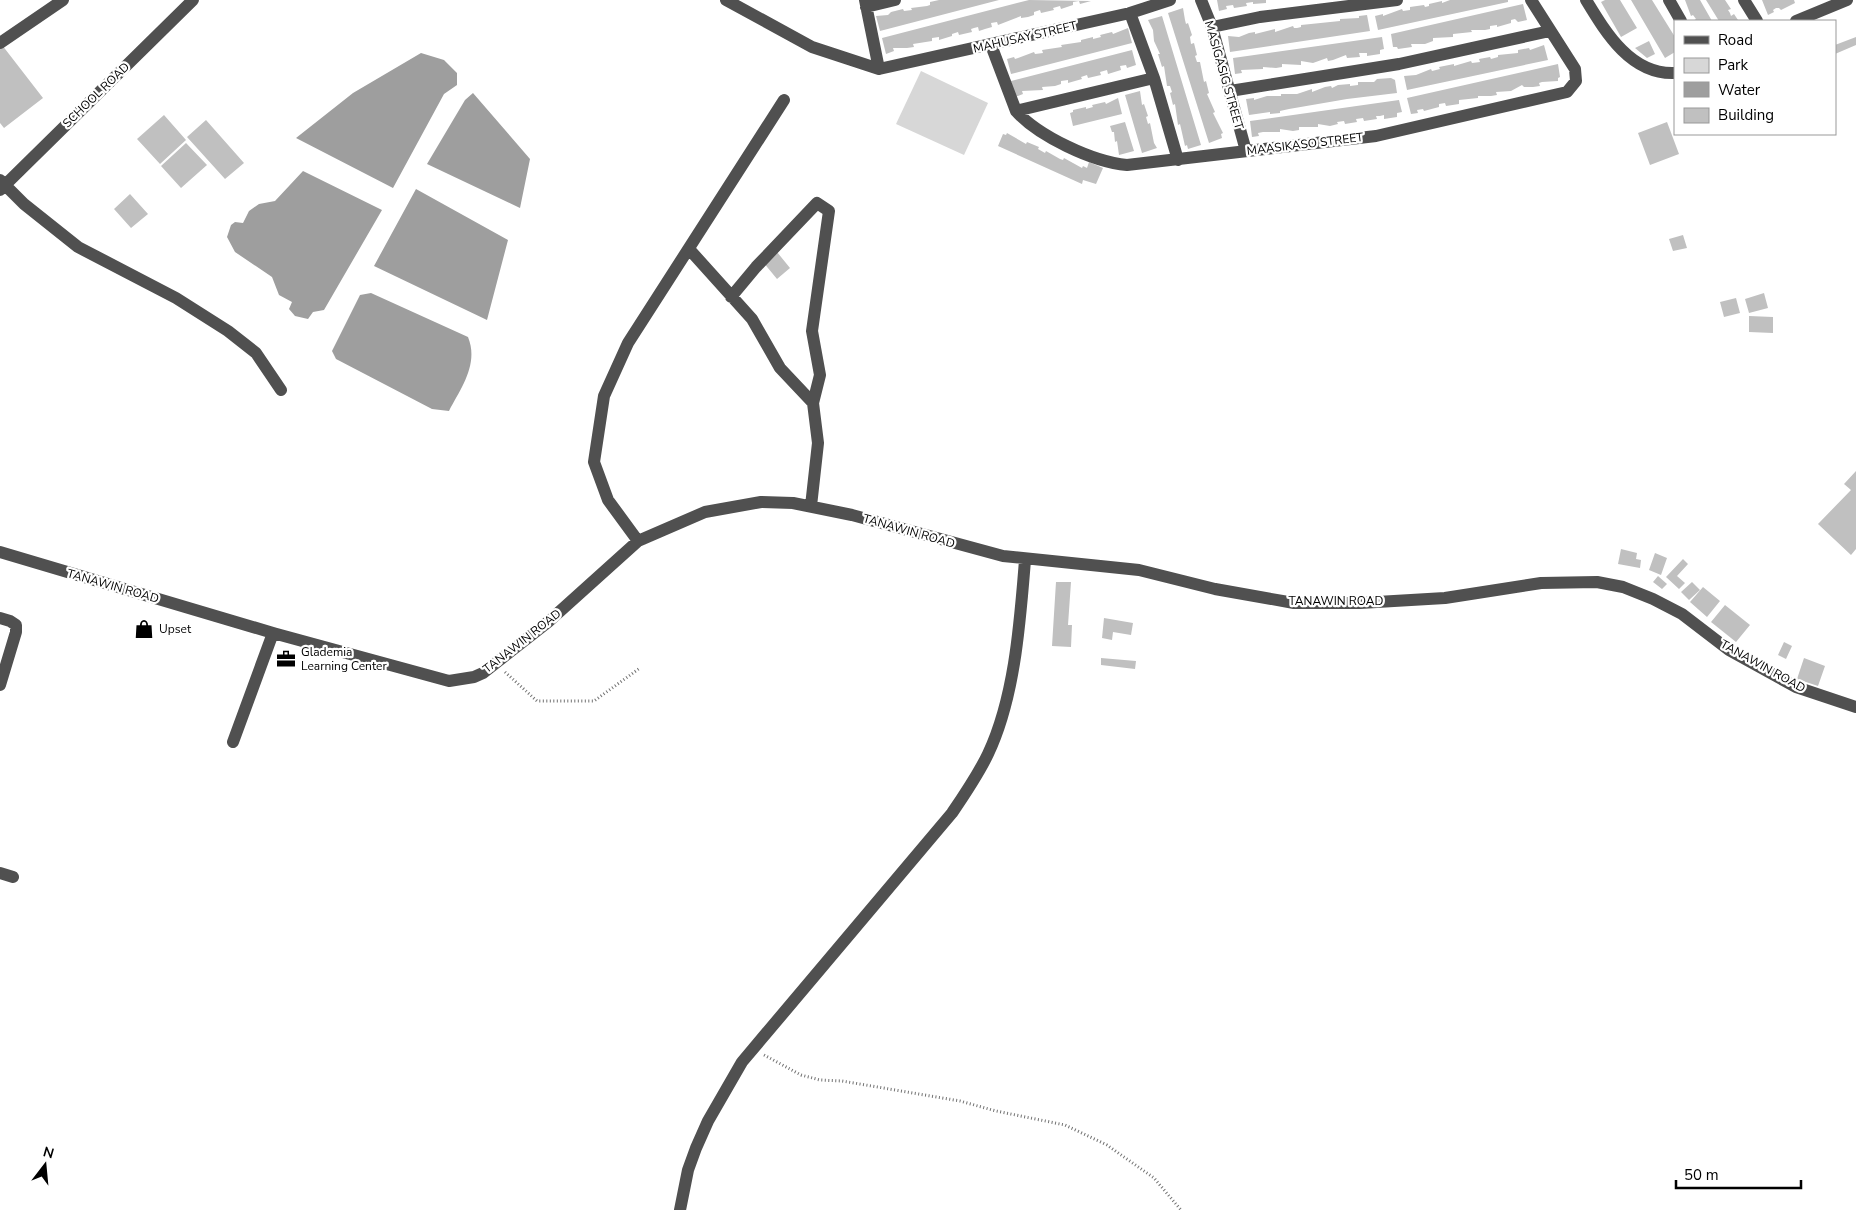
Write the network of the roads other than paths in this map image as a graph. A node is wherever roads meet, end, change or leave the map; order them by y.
1 (63, 0) edge
2 (193, 0) edge
3 (726, 0) edge
4 (895, 0) edge
5 (1170, 0) edge
6 (1201, 0) edge
7 (1397, 0) edge
8 (1531, 0) edge
9 (1586, 0) edge
10 (1668, 0) edge
11 (1744, 0) edge
12 (1847, 0) edge
13 (866, 4) edge
14 (1130, 13) junction
15 (1680, 20) edge
16 (1756, 20) edge
17 (1798, 20) edge
18 (1212, 26) junction
19 (1550, 31) junction
20 (0, 43) edge
21 (991, 45) junction
22 (879, 69) junction
23 (1674, 73) edge
24 (1154, 78) junction
25 (1230, 91) junction
26 (784, 100) dead end
27 (1016, 111) junction
28 (1246, 151) junction
29 (1178, 160) junction
30 (2, 185) edge
31 (689, 250) junction
32 (731, 297) junction
33 (280, 390) dead end
34 (813, 403) junction
35 (812, 506) junction
36 (638, 541) junction
37 (0, 552) edge
38 (1025, 560) junction
39 (0, 618) edge
40 (273, 633) junction
41 (0, 685) edge
42 (1856, 707) edge
43 (233, 742) dead end
44 (0, 873) edge
45 (13, 877) dead end
46 (680, 1210) edge

1 - 20 street
2 - 30 street, SCHOOL ROAD
3 - 22 street
4 - 13 street
5 - 14 street, MAHUSAY STREET
6 - 18 street, MASIGASIG STREET
7 - 18 street
8 - 19 street, MAASIKASO STREET
9 - 23 street
10 - 15 street
11 - 16 street
12 - 17 street
13 - 22 street
14 - 21 street, MAHUSAY STREET
14 - 24 street
18 - 25 street, MASIGASIG STREET
19 - 25 street
19 - 28 street, MAASIKASO STREET
21 - 22 street, MAHUSAY STREET
21 - 27 street, MAASIKASO STREET
24 - 27 street
24 - 29 street
25 - 28 street, MASIGASIG STREET
26 - 31 street
27 - 29 street, MAASIKASO STREET
28 - 29 street, MAASIKASO STREET
30 - 33 street
31 - 32 street
31 - 36 street
32 - 34 street
32 - 34 street
34 - 35 street
35 - 36 street, TANAWIN ROAD
35 - 38 street, TANAWIN ROAD
36 - 40 street, TANAWIN ROAD
37 - 40 street, TANAWIN ROAD
38 - 42 street, TANAWIN ROAD
38 - 46 street
39 - 41 street
40 - 43 street
44 - 45 street

